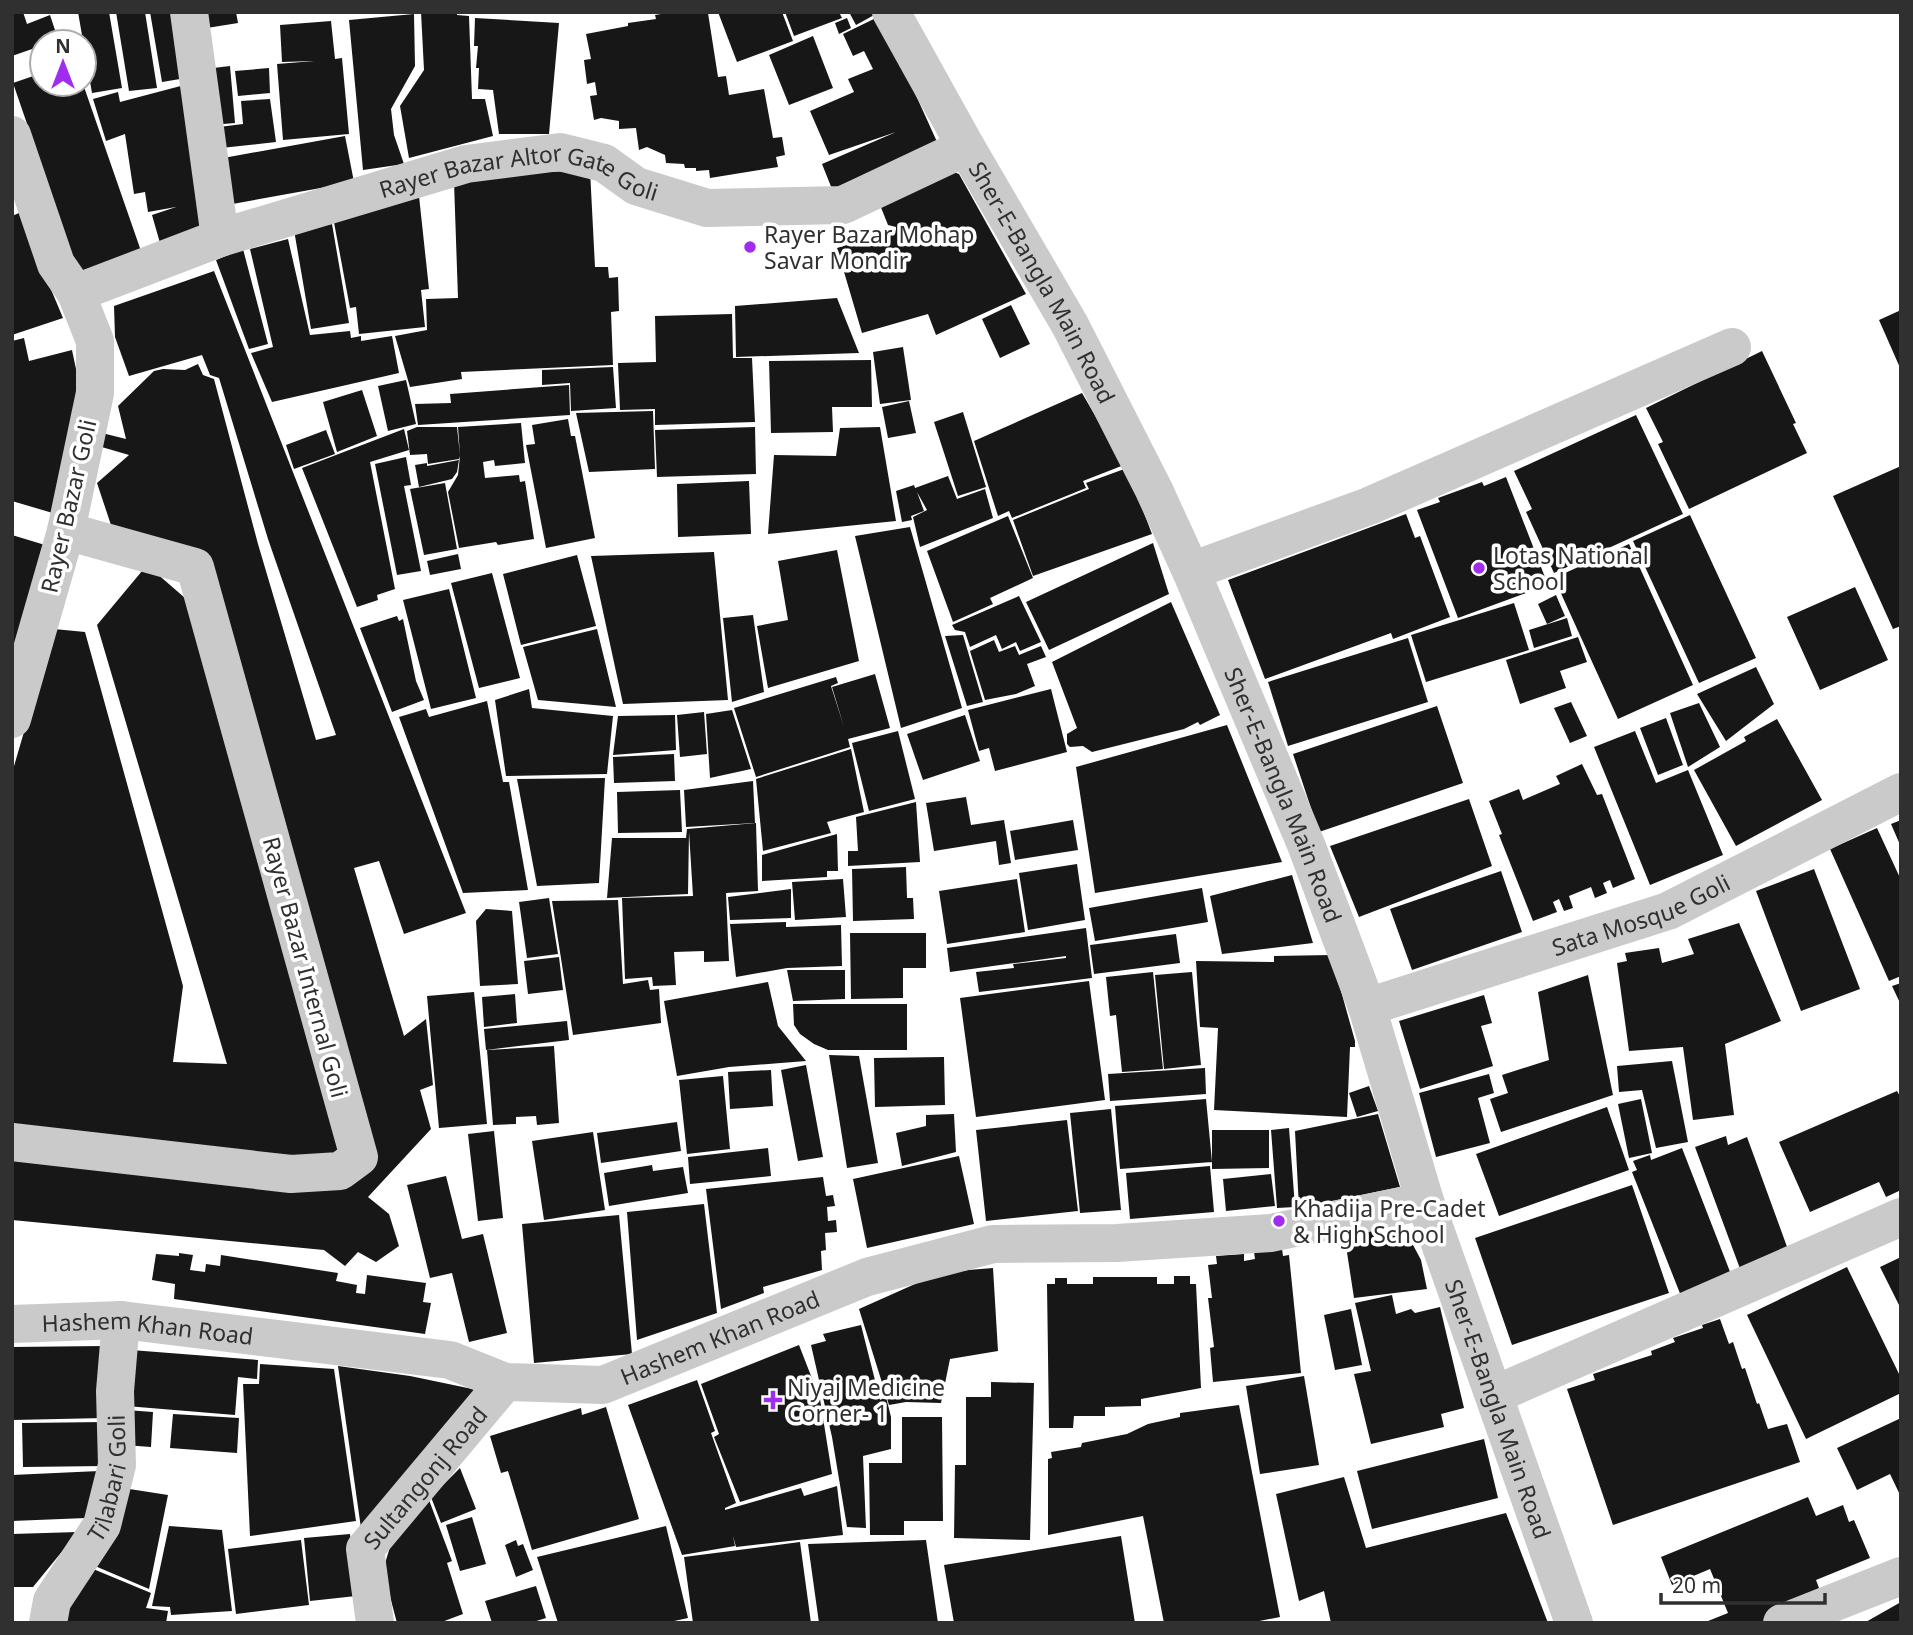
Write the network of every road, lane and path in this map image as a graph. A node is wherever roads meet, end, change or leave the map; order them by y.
1 (189, 12) edge
2 (891, 12) edge
3 (12, 135) edge
4 (965, 147) junction
5 (220, 238) junction
6 (76, 293) junction
7 (1732, 346) dead end
8 (66, 531) junction
9 (1191, 571) junction
10 (12, 719) edge
11 (1901, 792) edge
12 (1367, 1007) junction
13 (12, 1142) edge
14 (1425, 1200) junction
15 (1901, 1217) edge
16 (121, 1320) junction
17 (12, 1324) edge
18 (505, 1382) junction
19 (1494, 1395) junction
20 (1901, 1576) edge
21 (48, 1623) edge
22 (375, 1623) edge
23 (1574, 1623) edge
24 (1782, 1623) edge

1 - 5 street
2 - 4 street, Sher-E-Bangla Main Road
3 - 6 street, Rayer Bazar Goli
4 - 5 street, Rayer Bazar Altor Gate Goli
4 - 9 street, Sher-E-Bangla Main Road
5 - 6 street, Rayer Bazar Altor Gate Goli
6 - 8 street, Rayer Bazar Goli
7 - 9 street
8 - 10 street, Rayer Bazar Goli
8 - 13 street, Rayer Bazar Internal Goli
9 - 12 street, Sher-E-Bangla Main Road
11 - 12 street, Sata Mosque Goli
12 - 14 street, Sher-E-Bangla Main Road
14 - 18 street, Hashem Khan Road
14 - 19 street, Sher-E-Bangla Main Road
15 - 19 street
16 - 17 street, Hashem Khan Road
16 - 18 street, Hashem Khan Road
16 - 21 street, Tilabari Goli
18 - 22 street, Sultangonj Road
19 - 23 street, Sher-E-Bangla Main Road
20 - 24 street

